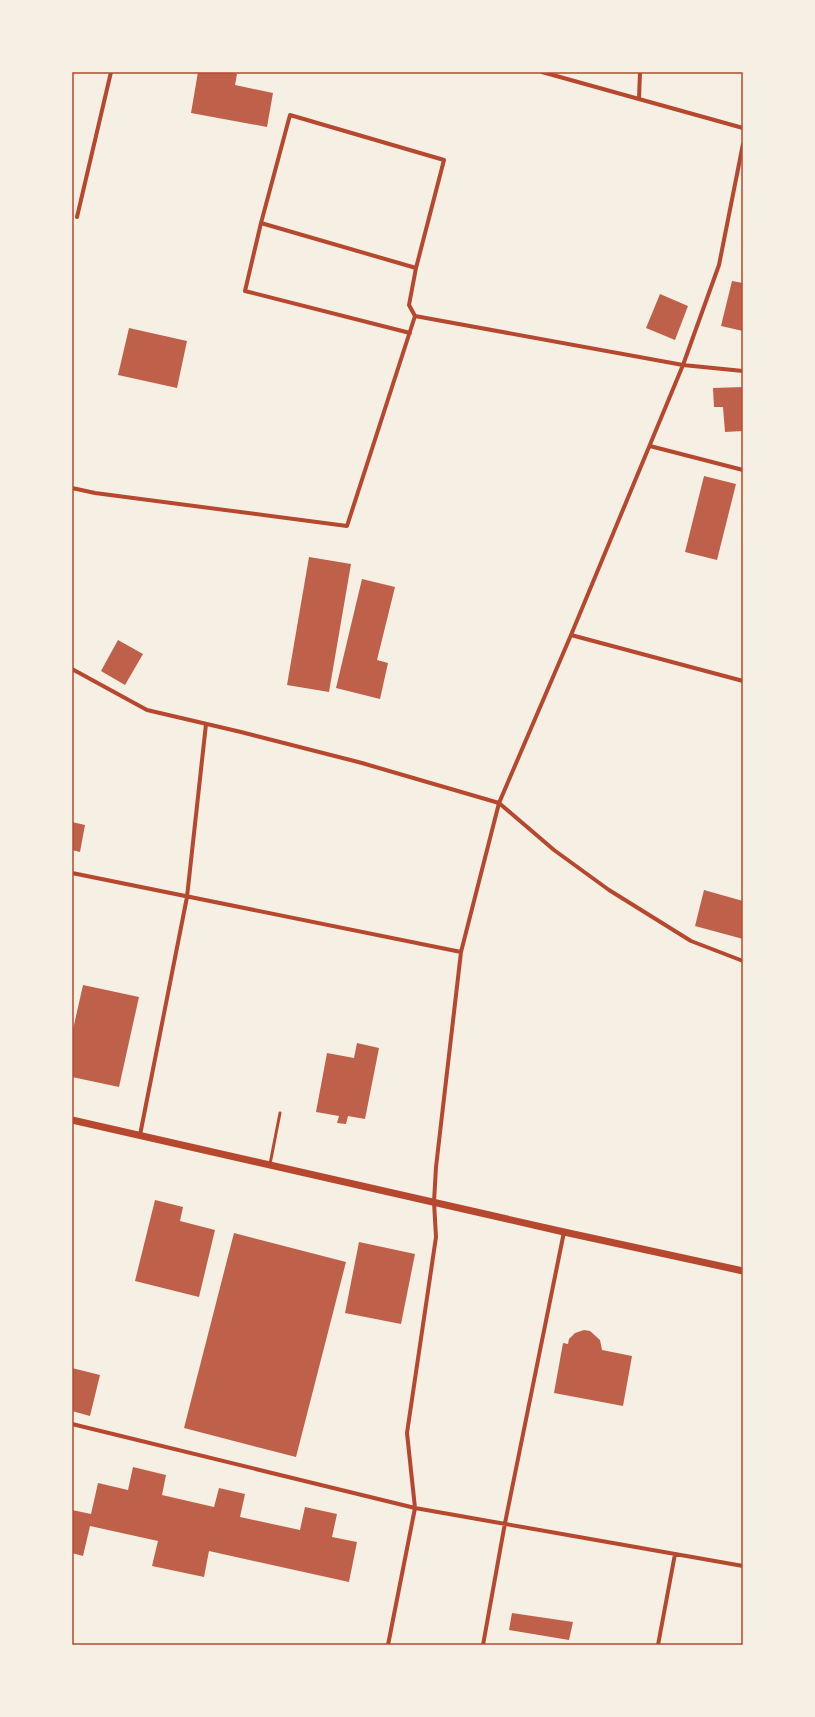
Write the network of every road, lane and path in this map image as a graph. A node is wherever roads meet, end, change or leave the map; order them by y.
1 (111, 72) edge
2 (542, 72) edge
3 (640, 72) edge
4 (639, 99) junction
5 (743, 128) edge
6 (743, 144) edge
7 (77, 218) dead end
8 (261, 223) junction
9 (416, 268) junction
10 (415, 316) junction
11 (410, 333) junction
12 (683, 365) junction
13 (743, 371) edge
14 (650, 446) junction
15 (743, 470) edge
16 (72, 488) edge
17 (571, 635) junction
18 (72, 669) edge
19 (743, 681) edge
20 (206, 724) junction
21 (499, 803) junction
22 (72, 873) edge
23 (187, 898) junction
24 (461, 952) junction
25 (743, 960) edge
26 (280, 1113) dead end
27 (72, 1120) edge
28 (140, 1135) junction
29 (270, 1164) junction
30 (434, 1202) junction
31 (564, 1232) junction
32 (743, 1271) edge
33 (72, 1424) edge
34 (415, 1508) junction
35 (505, 1523) junction
36 (674, 1554) junction
37 (743, 1566) edge
38 (388, 1645) edge
39 (483, 1645) edge
40 (658, 1645) edge

1 - 7 street
2 - 4 street
3 - 4 street
4 - 5 street
6 - 12 street
8 - 9 street
8 - 9 street
8 - 11 street
9 - 10 street
10 - 11 street
10 - 12 street
11 - 16 street
12 - 13 street
12 - 14 street
14 - 15 street
14 - 17 street
17 - 19 street
17 - 21 street
18 - 20 street
20 - 21 street
20 - 23 street
21 - 24 street
21 - 25 street
22 - 23 street
23 - 24 street
23 - 28 street
24 - 30 street
26 - 29 lane
27 - 28 street
28 - 29 street
29 - 30 street
30 - 31 street
30 - 34 street
31 - 32 street
31 - 35 street
33 - 34 street
34 - 35 street
34 - 38 street
35 - 36 street
35 - 39 street
36 - 37 street
36 - 40 street

